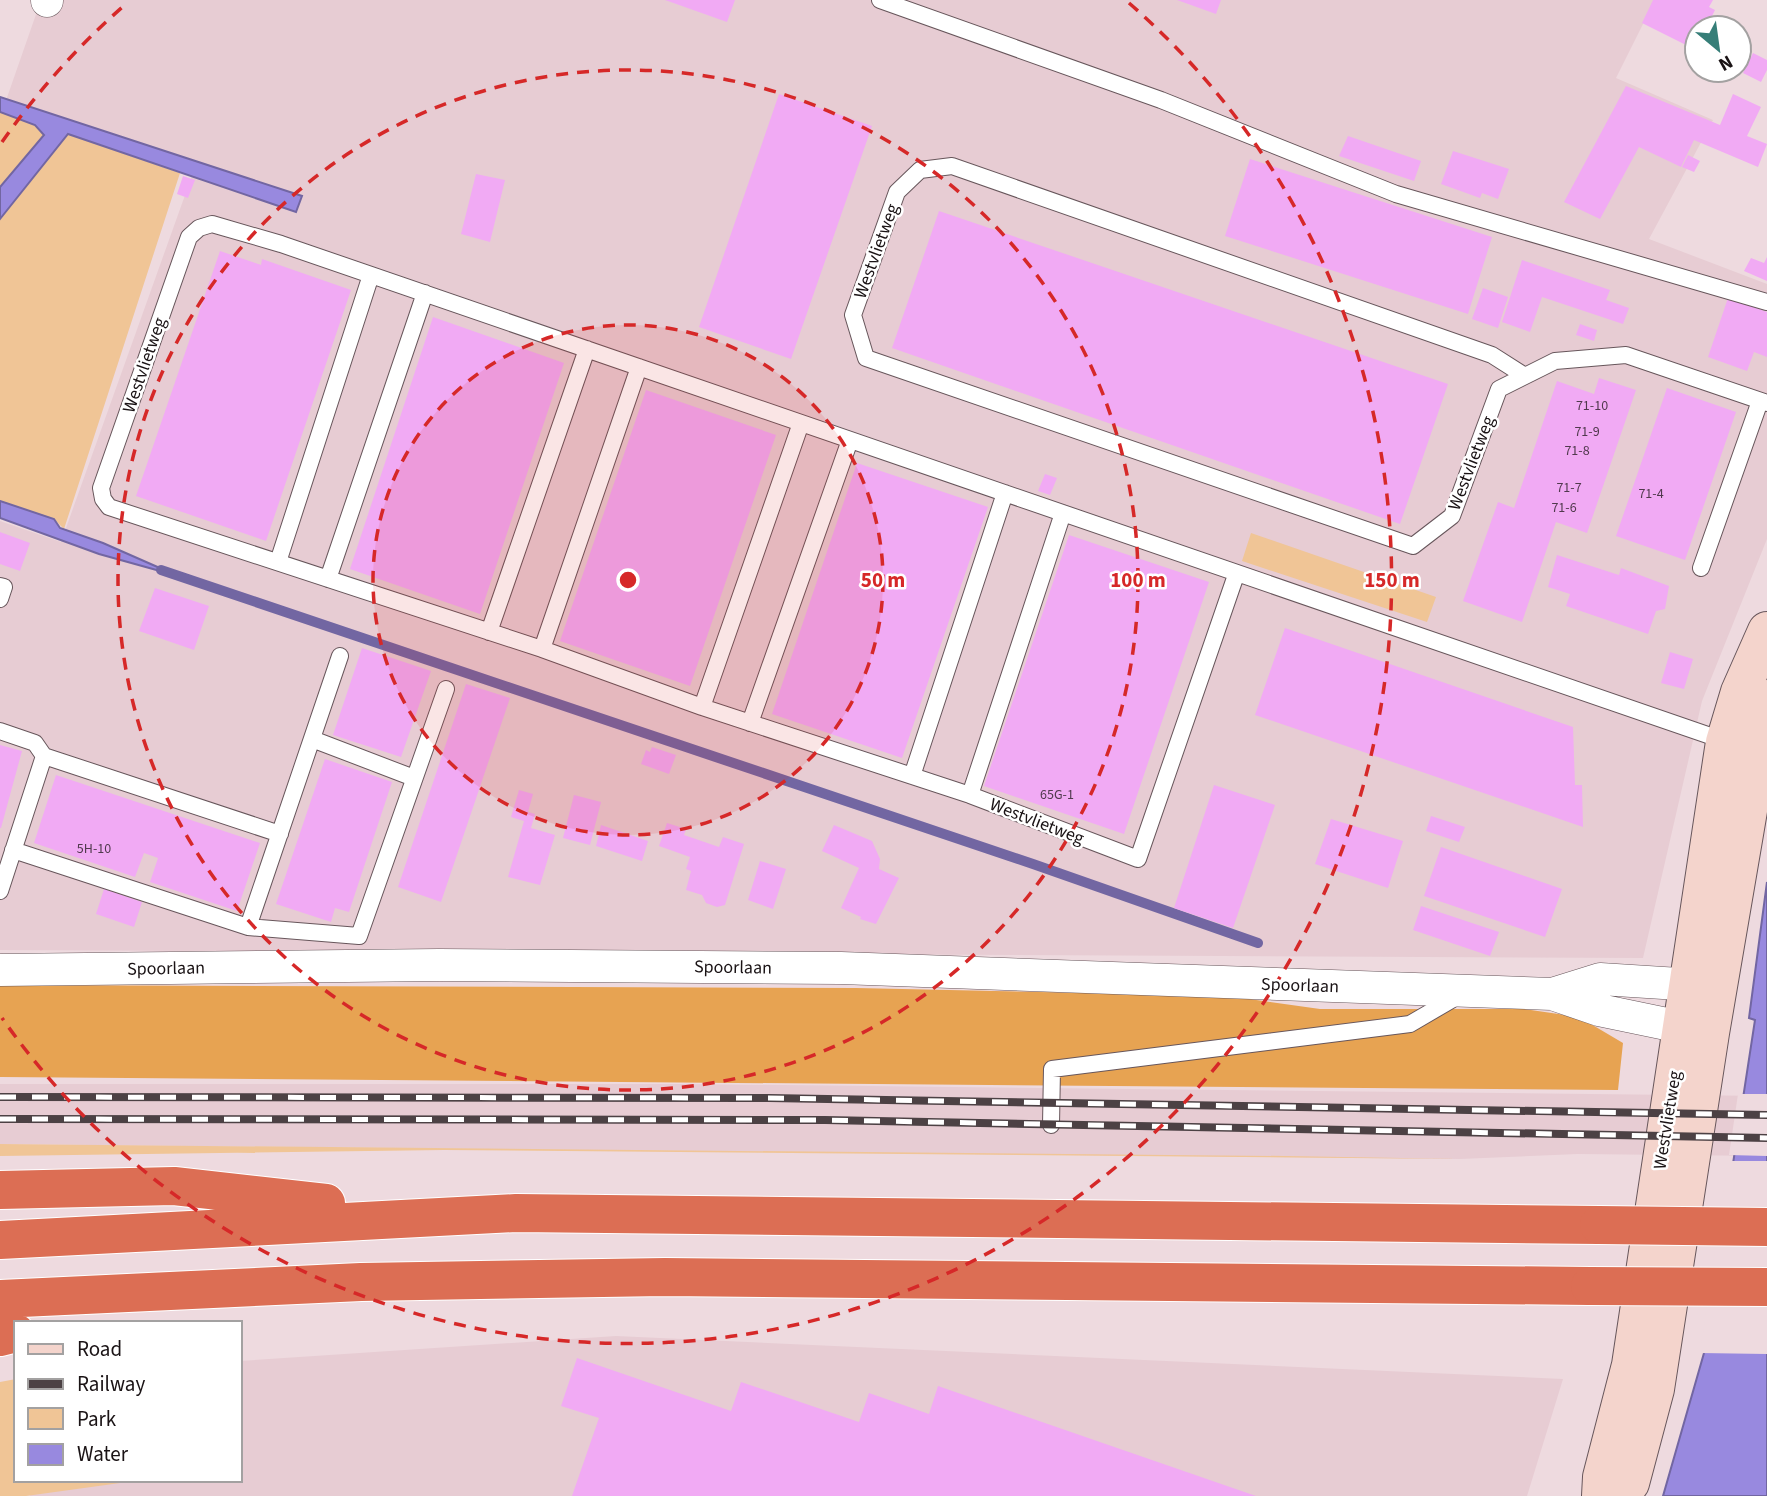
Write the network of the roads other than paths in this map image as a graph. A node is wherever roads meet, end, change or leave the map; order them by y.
1 (880, 0) edge
2 (371, 275) junction
3 (425, 293) junction
4 (1767, 302) edge
5 (587, 349) junction
6 (639, 367) junction
7 (1525, 376) junction
8 (1763, 402) edge
9 (802, 423) junction
10 (850, 440) junction
11 (1005, 494) junction
12 (1063, 513) junction
13 (278, 562) junction
14 (1701, 568) dead end
15 (1236, 575) junction
16 (328, 579) junction
17 (0, 586) edge
18 (0, 599) edge
19 (1767, 631) edge
20 (489, 632) junction
21 (542, 649) junction
22 (340, 656) dead end
23 (446, 689) dead end
24 (1767, 699) edge
25 (702, 707) junction
26 (750, 723) junction
27 (0, 731) edge
28 (312, 739) junction
29 (1741, 745) junction
30 (44, 756) junction
31 (912, 776) junction
32 (414, 778) junction
33 (970, 795) junction
34 (280, 834) junction
35 (13, 850) junction
36 (0, 891) edge
37 (248, 927) junction
38 (0, 970) edge
39 (1705, 985) junction
40 (1466, 992) junction
41 (1552, 994) junction
42 (1697, 1030) junction
43 (1051, 1125) dead end
44 (0, 1190) edge
45 (433, 1215) junction
46 (1767, 1227) edge
47 (0, 1240) edge
48 (1767, 1287) edge
49 (186, 1290) junction
50 (0, 1299) edge
51 (65, 1321) edge
52 (1601, 1496) edge
53 (1620, 1496) edge

1 - 4 lane
2 - 3 lane, Westvlietweg
2 - 13 lane
2 - 13 lane, Westvlietweg
3 - 5 lane, Westvlietweg
3 - 16 lane
5 - 6 lane, Westvlietweg
5 - 20 lane
6 - 9 lane, Westvlietweg
6 - 21 lane
7 - 7 lane, Westvlietweg
7 - 8 lane, Westvlietweg
8 - 14 lane
9 - 10 lane, Westvlietweg
9 - 25 lane
10 - 11 lane, Westvlietweg
10 - 26 lane
11 - 12 lane, Westvlietweg
11 - 31 lane
12 - 15 lane, Westvlietweg
12 - 33 lane, Westvlietweg
13 - 16 lane, Westvlietweg
15 - 29 lane, Westvlietweg
15 - 33 lane, Westvlietweg
16 - 20 lane, Westvlietweg
17 - 18 lane
19 - 29 street, Westvlietweg
20 - 21 lane, Westvlietweg
21 - 25 lane, Westvlietweg
22 - 28 lane
23 - 32 lane
24 - 29 street, Westvlietweg
25 - 26 lane, Westvlietweg
26 - 31 lane, Westvlietweg
27 - 30 lane
28 - 32 lane
28 - 34 lane
29 - 39 street, Westvlietweg
30 - 34 lane
30 - 35 lane
31 - 33 lane, Westvlietweg
32 - 37 lane
34 - 37 lane
35 - 36 lane
35 - 37 lane
38 - 40 street, Spoorlaan
39 - 41 street, Spoorlaan
39 - 42 street, Westvlietweg
40 - 41 street, Spoorlaan
40 - 43 lane
41 - 42 street, Spoorlaan
42 - 52 street, Westvlietweg
42 - 53 street, Westvlietweg
44 - 45 highway
45 - 46 highway, bridge
45 - 47 highway
48 - 49 highway, bridge
49 - 50 highway
49 - 51 highway

